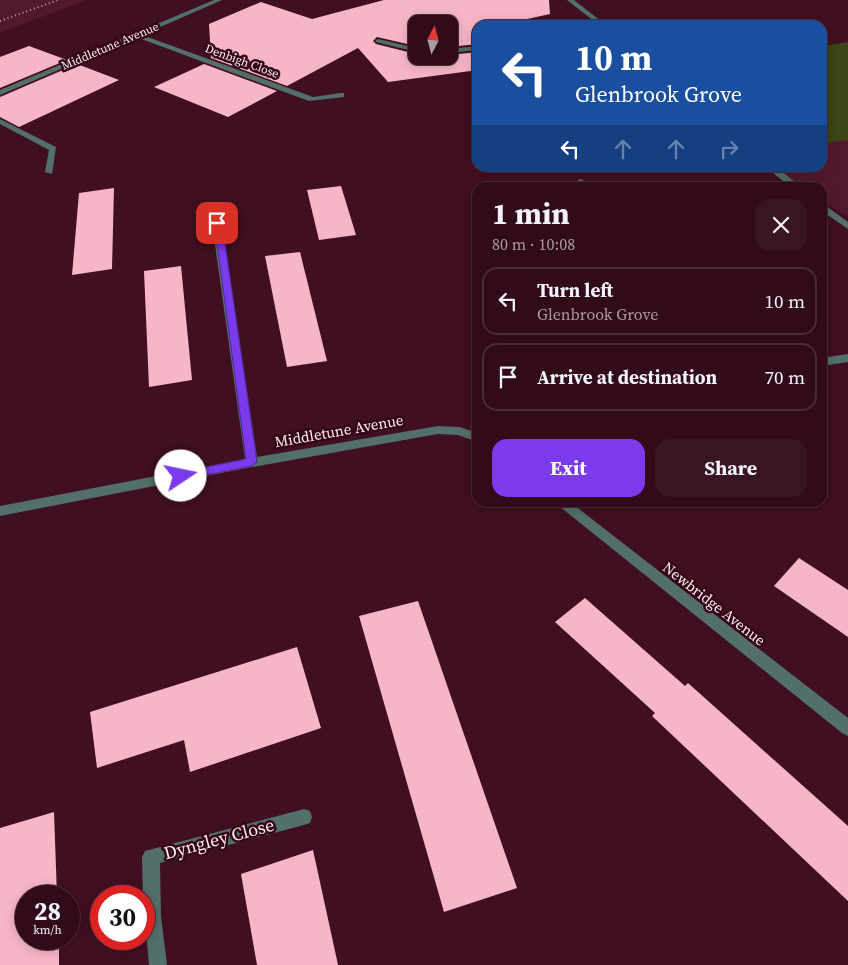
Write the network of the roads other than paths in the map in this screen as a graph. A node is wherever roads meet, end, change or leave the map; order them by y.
1 (219, 0) edge
2 (570, 0) edge
3 (596, 20) edge
4 (136, 35) junction
5 (378, 41) dead end
6 (408, 48) edge
7 (472, 48) edge
8 (458, 49) edge
9 (0, 93) edge
10 (342, 95) dead end
11 (0, 121) edge
12 (49, 172) dead end
13 (777, 172) edge
14 (790, 182) edge
15 (827, 210) edge
16 (217, 223) dead end
17 (848, 226) edge
18 (848, 358) edge
19 (827, 361) edge
20 (472, 436) edge
21 (252, 462) junction
22 (566, 507) edge
23 (0, 511) edge
24 (848, 728) edge
25 (304, 817) dead end
26 (158, 965) edge

1 - 4 street, Middletune Avenue
2 - 3 street
4 - 9 street, Middletune Avenue
4 - 10 street, Denbigh Close
5 - 6 street
7 - 8 street
11 - 12 street
13 - 14 street
15 - 17 street
16 - 21 street
18 - 19 street
20 - 21 street, Middletune Avenue
21 - 23 street, Middletune Avenue
22 - 24 street, Newbridge Avenue
25 - 26 street, Dyngley Close

